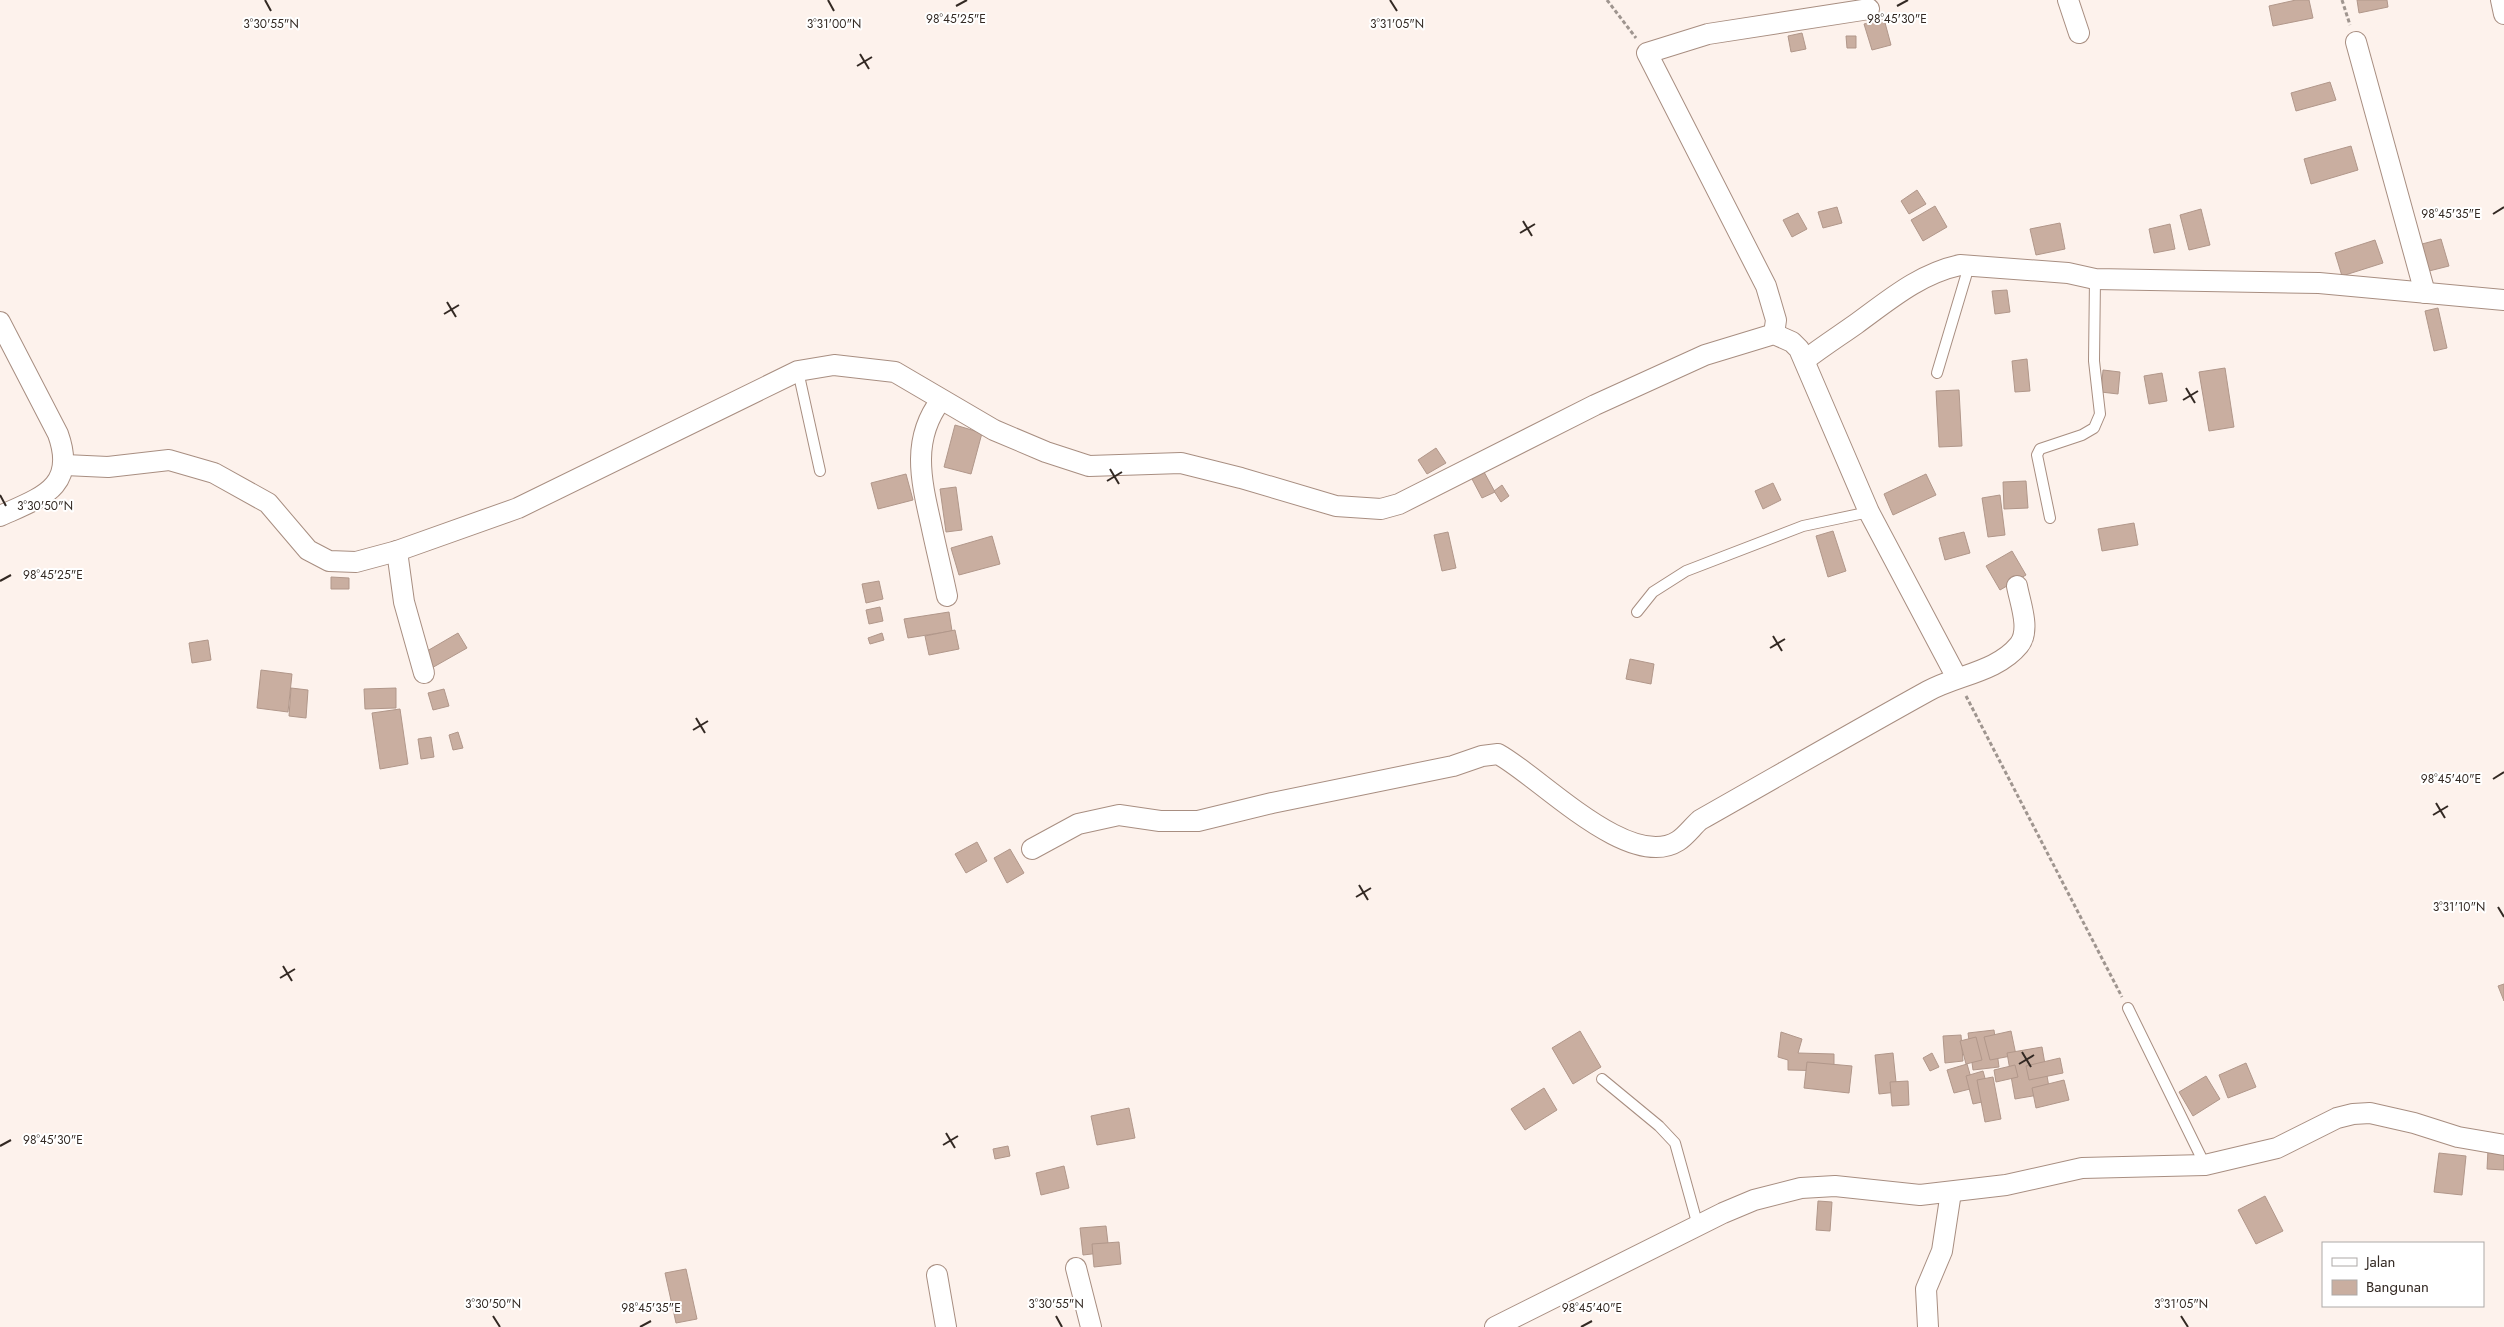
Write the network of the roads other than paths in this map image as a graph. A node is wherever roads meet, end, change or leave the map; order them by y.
1 (2068, 0) edge
2 (2501, 0) edge
3 (1869, 9) dead end
4 (2504, 14) edge
5 (2079, 33) dead end
6 (2356, 42) road end
7 (1969, 266) junction
8 (2095, 279) junction
9 (2425, 293) junction
10 (2504, 300) edge
11 (0, 322) edge
12 (1774, 334) junction
13 (1805, 360) junction
14 (798, 371) junction
15 (1937, 373) dead end
16 (940, 400) junction
17 (65, 465) junction
18 (820, 471) dead end
19 (1869, 512) junction
20 (0, 516) edge
21 (2050, 518) dead end
22 (397, 552) junction
23 (2017, 586) dead end
24 (947, 596) dead end
25 (1637, 612) dead end
26 (424, 673) dead end
27 (1957, 678) junction
28 (1032, 849) dead end
29 (2128, 1008) road end
30 (1602, 1080) dead end
31 (2504, 1145) edge
32 (2205, 1165) junction
33 (1951, 1192) junction
34 (1698, 1226) junction
35 (1076, 1268) dead end
36 (937, 1275) dead end
37 (946, 1327) edge
38 (1091, 1327) edge
39 (1495, 1327) edge
40 (1928, 1327) edge

1 - 5 street
2 - 4 street
3 - 12 street
6 - 9 street
7 - 8 street
7 - 13 street
7 - 15 lane
8 - 9 street
8 - 21 lane
9 - 10 street
11 - 17 street
12 - 13 street
12 - 16 street
13 - 19 street
14 - 16 street
14 - 18 lane
14 - 22 street
16 - 24 street
17 - 20 street
17 - 22 street
19 - 25 lane
19 - 27 street
22 - 26 street
23 - 27 street
27 - 28 street
29 - 32 lane
30 - 34 lane
31 - 32 street
32 - 33 street
33 - 34 street
33 - 40 street
34 - 39 street
35 - 38 street
36 - 37 street

